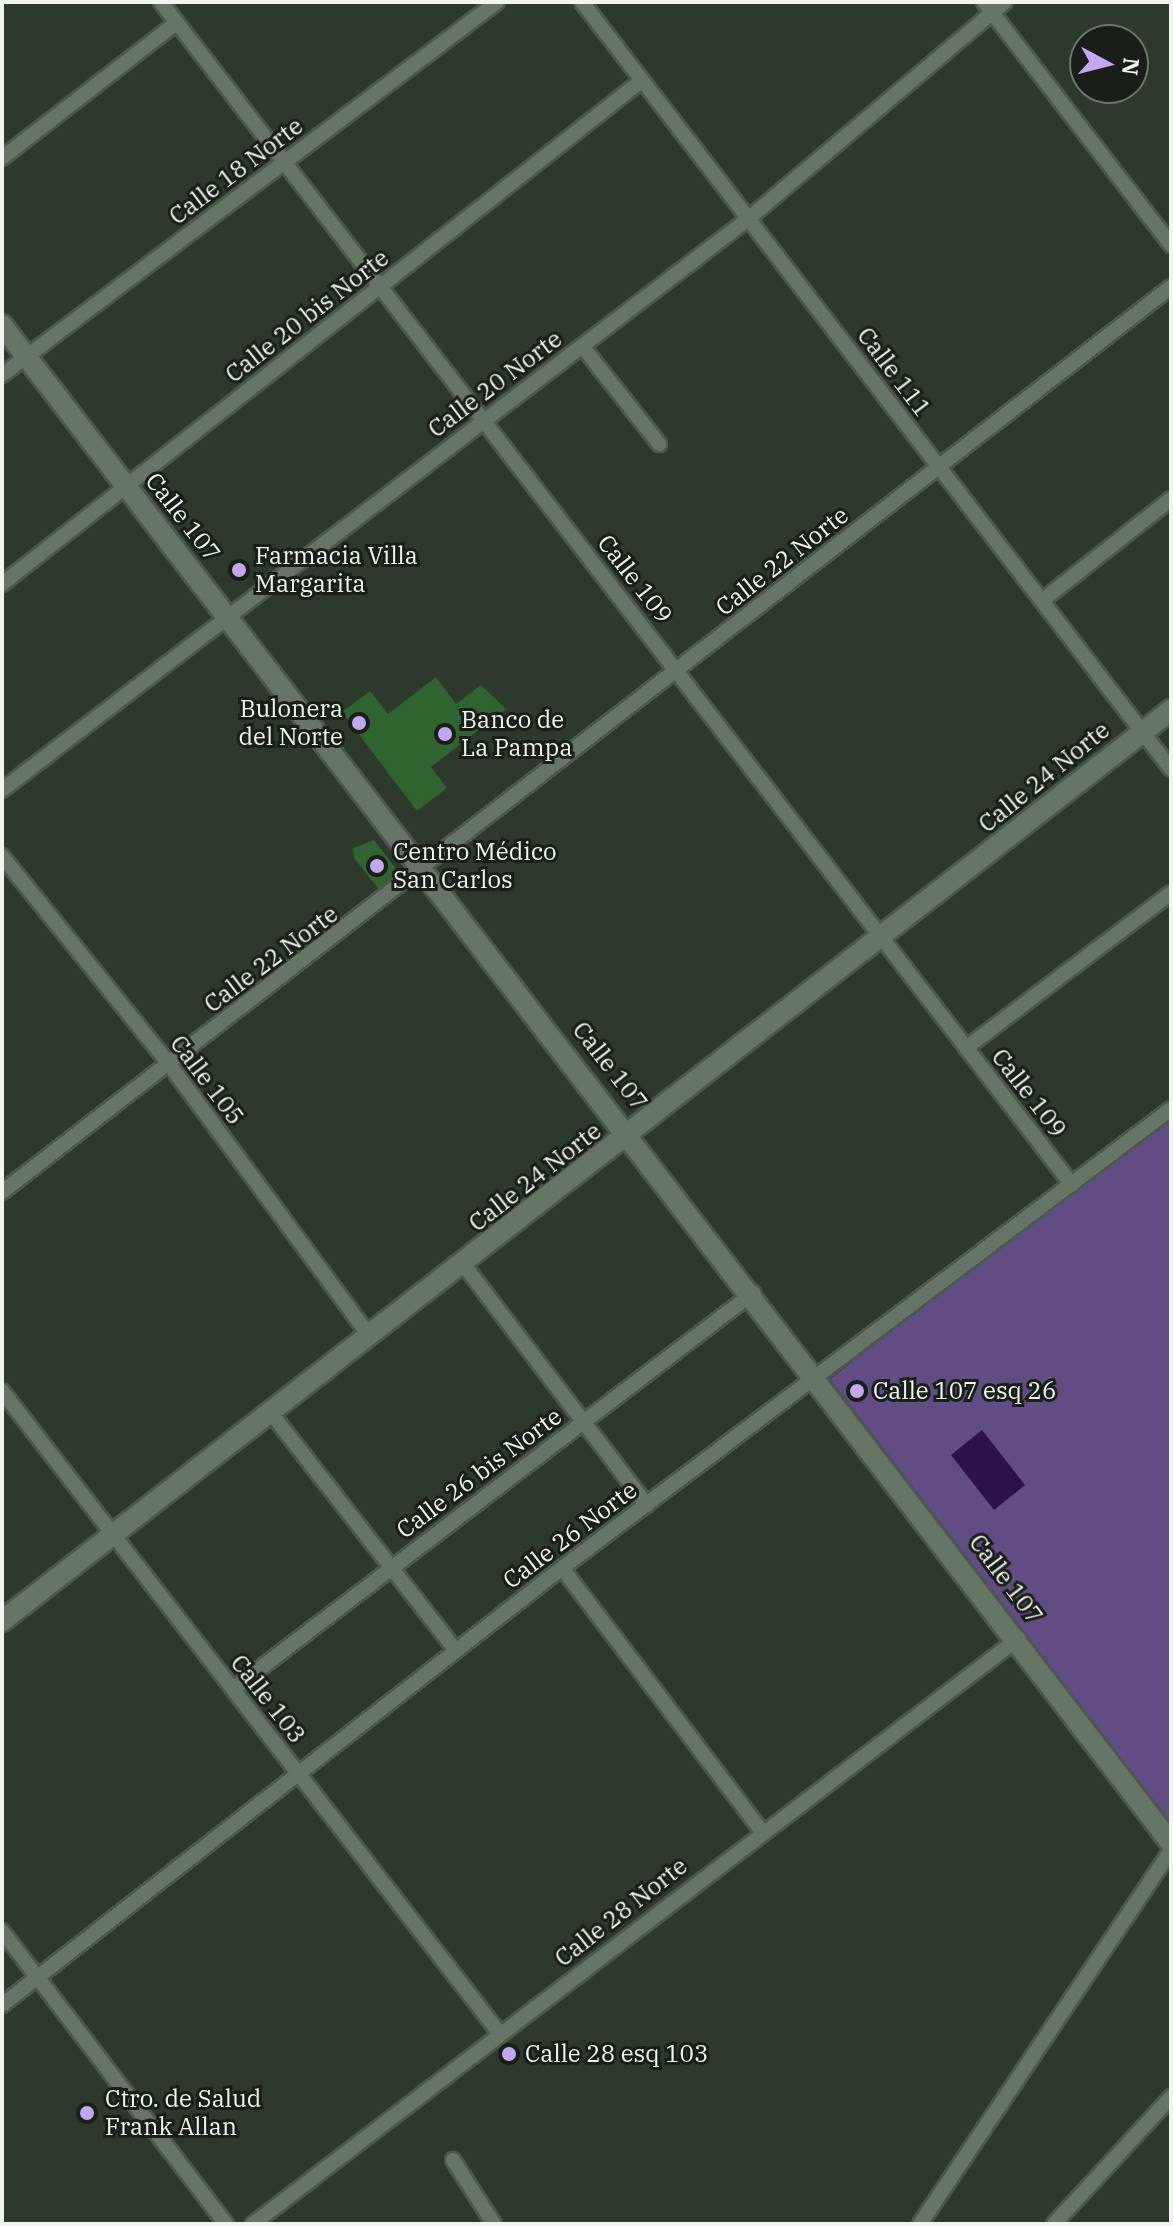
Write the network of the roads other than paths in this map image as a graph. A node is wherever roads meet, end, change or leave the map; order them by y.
1 (161, 2) edge
2 (497, 2) edge
3 (582, 2) edge
4 (1005, 2) edge
5 (988, 7) edge
6 (176, 23) junction
7 (640, 82) junction
8 (2, 158) edge
9 (284, 163) junction
10 (748, 219) junction
11 (1171, 245) edge
12 (1171, 287) edge
13 (377, 289) junction
14 (2, 325) edge
15 (582, 346) junction
16 (26, 356) junction
17 (2, 375) edge
18 (483, 422) junction
19 (659, 444) dead end
20 (938, 467) junction
21 (126, 486) junction
22 (1171, 499) edge
23 (2, 584) edge
24 (1043, 600) junction
25 (226, 615) junction
26 (678, 669) junction
27 (1171, 710) edge
28 (1142, 732) junction
29 (1171, 769) edge
30 (2, 790) edge
31 (2, 856) edge
32 (422, 870) junction
33 (1171, 893) edge
34 (883, 940) junction
35 (966, 1048) junction
36 (169, 1064) junction
37 (1171, 1109) edge
38 (631, 1135) junction
39 (1072, 1185) junction
40 (2, 1192) edge
41 (464, 1265) junction
42 (753, 1293) junction
43 (370, 1337) junction
44 (820, 1379) junction
45 (2, 1391) edge
46 (271, 1413) junction
47 (582, 1423) junction
48 (647, 1505) junction
49 (113, 1535) junction
50 (391, 1567) junction
51 (562, 1568) junction
52 (2, 1621) edge
53 (1019, 1638) junction
54 (456, 1651) junction
55 (233, 1689) junction
56 (299, 1774) junction
57 (761, 1830) junction
58 (1171, 1843) edge
59 (1171, 1850) edge
60 (2, 1931) edge
61 (37, 1978) junction
62 (2, 2005) edge
63 (500, 2034) junction
64 (1171, 2097) edge
65 (453, 2160) dead end
66 (226, 2224) edge
67 (253, 2224) edge
68 (494, 2224) edge
69 (920, 2224) edge
70 (1054, 2224) edge

1 - 6 street, Calle 109
2 - 9 street, Calle 18 Norte
3 - 7 street, Calle 111
4 - 5 street, Calle 20 Norte
5 - 10 street, Calle 20 Norte
5 - 11 street
6 - 8 street
6 - 9 street, Calle 109
7 - 10 street, Calle 111
7 - 13 street, Calle 20 bis Norte
9 - 13 street, Calle 109
9 - 16 street, Calle 18 Norte
10 - 15 street, Calle 20 Norte
10 - 20 street, Calle 111
12 - 20 street, Calle 22 Norte
13 - 18 street, Calle 109
13 - 21 street, Calle 20 bis Norte
14 - 16 street, Calle 107
15 - 18 street, Calle 20 Norte
15 - 19 street
16 - 17 street, Calle 18 Norte
16 - 21 street, Calle 107
18 - 25 street, Calle 20 Norte
18 - 26 street, Calle 109
20 - 24 street, Calle 111
20 - 26 street, Calle 22 Norte
21 - 23 street, Calle 20 bis Norte
21 - 25 street, Calle 107
22 - 24 street
24 - 28 street, Calle 111
25 - 30 street, Calle 20 Norte
25 - 32 street, Calle 107
26 - 32 street, Calle 22 Norte
26 - 34 street, Calle 109
27 - 28 street, Calle 24 Norte
28 - 29 street, Calle 111
28 - 34 street, Calle 24 Norte
31 - 36 street, Calle 105
32 - 36 street, Calle 22 Norte
32 - 38 street, Calle 107
33 - 35 street
34 - 35 street, Calle 109
34 - 38 street, Calle 24 Norte
35 - 39 street, Calle 109
36 - 40 street, Calle 22 Norte
36 - 43 street, Calle 105
37 - 39 street, Calle 26 Norte
38 - 41 street, Calle 24 Norte
38 - 42 street, Calle 107
39 - 44 street, Calle 26 Norte
41 - 43 street, Calle 24 Norte
41 - 47 street
42 - 44 street, Calle 107
42 - 47 street, Calle 26 bis Norte
43 - 46 street, Calle 24 Norte
44 - 48 street, Calle 26 Norte
44 - 53 street, Calle 107
45 - 49 street, Calle 103
46 - 49 street, Calle 24 Norte
46 - 50 street
47 - 48 street
47 - 50 street, Calle 26 bis Norte
48 - 51 street, Calle 26 Norte
49 - 52 street, Calle 24 Norte
49 - 55 street, Calle 103
50 - 54 street
50 - 55 street, Calle 26 bis Norte
51 - 54 street, Calle 26 Norte
51 - 57 street
53 - 57 street, Calle 28 Norte
53 - 58 street, Calle 107
54 - 56 street, Calle 26 Norte
55 - 56 street, Calle 103
56 - 61 street, Calle 26 Norte
56 - 63 street, Calle 103
57 - 63 street, Calle 28 Norte
59 - 69 street
60 - 61 street
61 - 62 street, Calle 26 Norte
61 - 66 street
63 - 67 street, Calle 28 Norte
64 - 70 street
65 - 68 street

